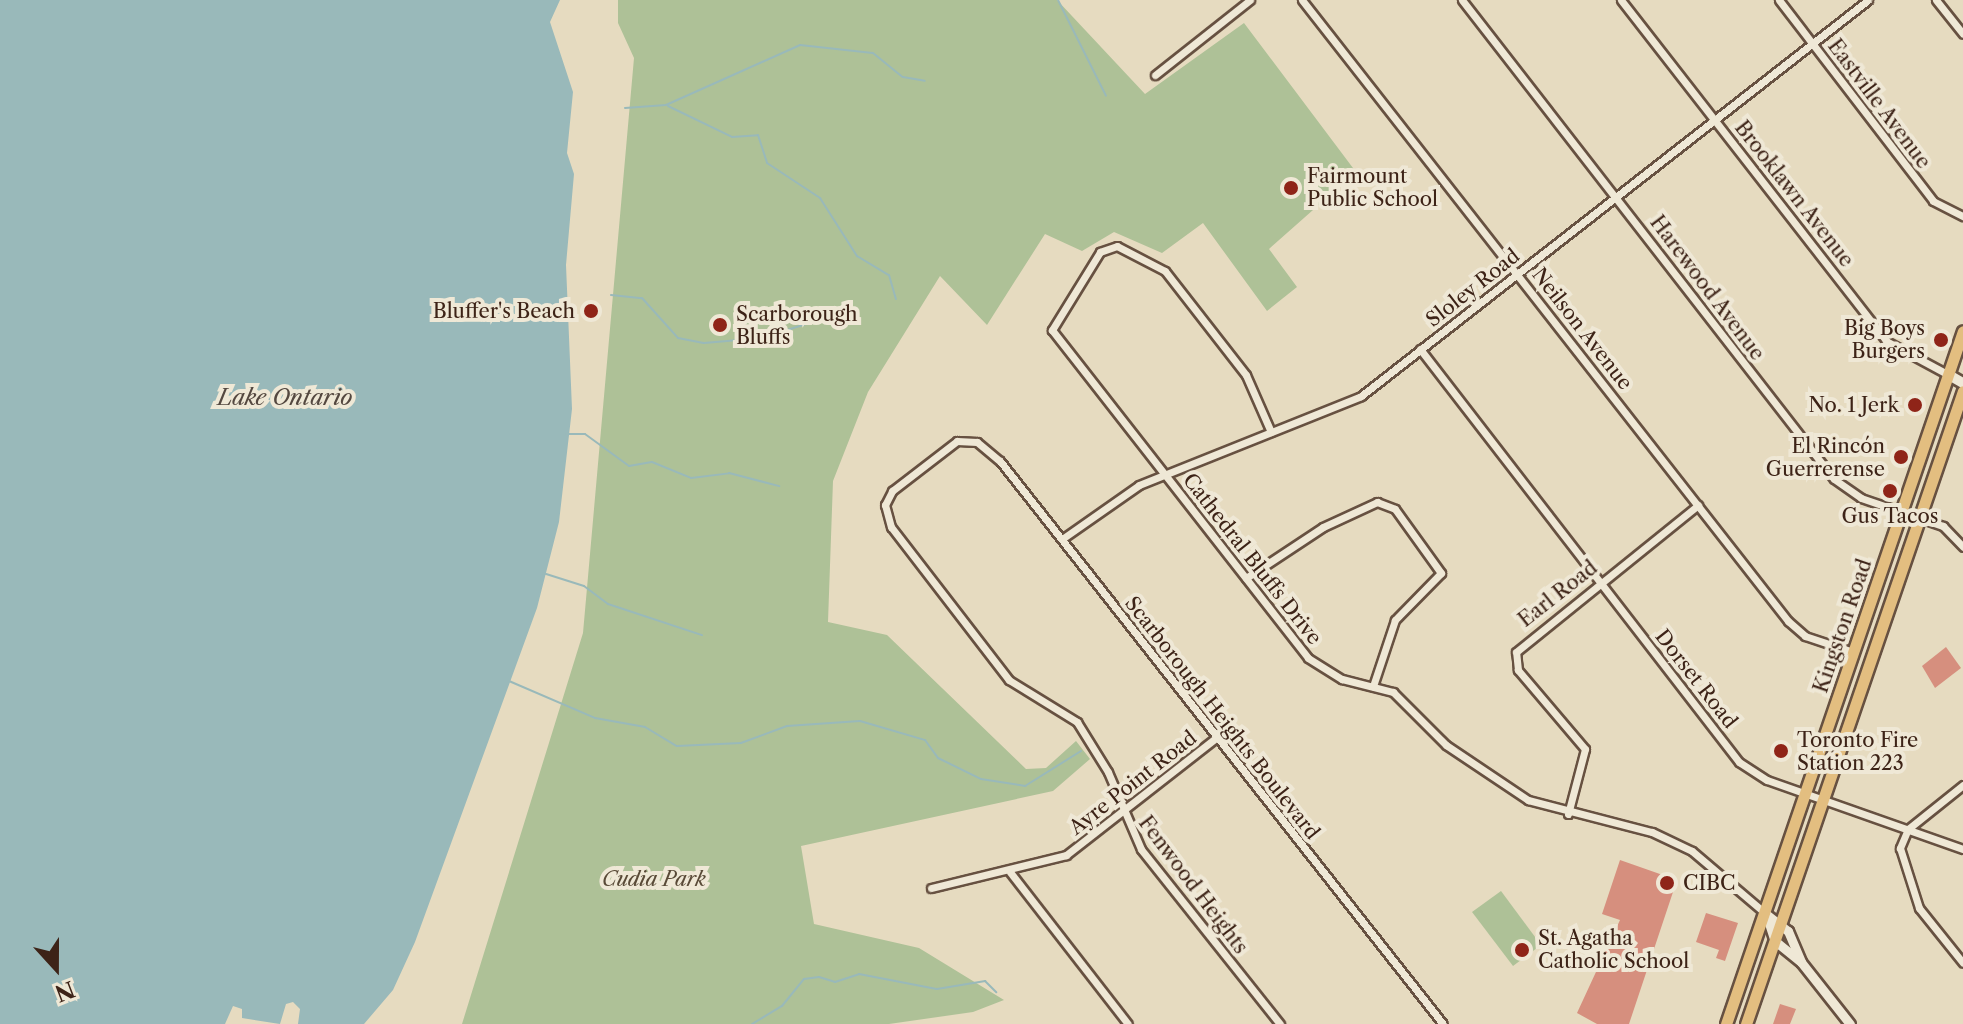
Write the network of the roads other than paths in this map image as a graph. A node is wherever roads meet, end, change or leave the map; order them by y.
1 (1250, 0) edge
2 (1302, 0) edge
3 (1462, 0) edge
4 (1621, 0) edge
5 (1779, 0) edge
6 (1868, 0) edge
7 (1936, 0) edge
8 (1963, 34) edge
9 (1813, 44) junction
10 (1155, 75) dead end
11 (1714, 120) junction
12 (1617, 196) junction
13 (1963, 216) edge
14 (1518, 273) junction
15 (1963, 331) edge
16 (1420, 349) junction
17 (1963, 371) edge
18 (1949, 375) junction
19 (1963, 383) edge
20 (1963, 391) edge
21 (1271, 432) junction
22 (1164, 474) junction
23 (885, 505) joint
24 (1698, 505) junction
25 (1901, 512) junction
26 (1919, 518) junction
27 (1062, 539) junction
28 (1963, 547) edge
29 (1246, 578) junction
30 (1600, 582) junction
31 (1853, 652) junction
32 (1373, 686) junction
33 (1216, 738) junction
34 (1963, 785) edge
35 (1805, 793) junction
36 (1824, 799) junction
37 (1121, 813) junction
38 (1568, 814) junction
39 (1908, 829) junction
40 (1963, 849) edge
41 (1010, 872) junction
42 (931, 888) dead end
43 (1766, 914) junction
44 (1779, 924) junction
45 (1775, 941) junction
46 (1801, 962) junction
47 (1963, 963) edge
48 (1128, 1024) edge
49 (1280, 1024) edge
50 (1443, 1024) edge
51 (1726, 1024) edge
52 (1746, 1024) edge
53 (1850, 1024) edge

1 - 10 street
2 - 14 street, Neilson Avenue
3 - 12 street, Harewood Avenue
4 - 11 street, Brooklawn Avenue
5 - 9 street, Eastville Avenue
6 - 9 street, Sloley Road
7 - 8 street
9 - 11 street, Sloley Road
9 - 13 street, Eastville Avenue
11 - 12 street, Sloley Road
11 - 18 street, Brooklawn Avenue
12 - 14 street, Sloley Road
12 - 25 street, Harewood Avenue
14 - 16 street, Sloley Road
14 - 24 street, Neilson Avenue
15 - 18 main road, Kingston Road
16 - 21 street, Sloley Road
16 - 30 street, Dorset Road
17 - 18 main road
18 - 19 main road
18 - 25 main road, Kingston Road
20 - 26 main road, Kingston Road
21 - 22 street, Sloley Road
21 - 22 street, Cathedral Bluffs Drive
22 - 27 street, Sloley Road
22 - 29 street, Cathedral Bluffs Drive
23 - 27 street, Scarborough Heights Boulevard
23 - 37 street, Fenwood Heights
24 - 30 street, Earl Road
24 - 31 street, Neilson Avenue
25 - 26 street, Harewood Avenue
25 - 31 main road, Kingston Road
26 - 28 street, Harewood Avenue
26 - 36 main road, Kingston Road
27 - 33 street, Scarborough Heights Boulevard
29 - 32 street, Cathedral Bluffs Drive
29 - 32 street
30 - 35 street, Dorset Road
30 - 38 street, Earl Road
31 - 35 main road, Kingston Road
32 - 38 street, Cathedral Bluffs Drive
33 - 37 street, Ayre Point Road
33 - 50 street, Scarborough Heights Boulevard
34 - 39 street
35 - 36 street, Dorset Road
35 - 43 main road, Kingston Road
36 - 39 street, Dorset Road
36 - 44 main road, Kingston Road
37 - 41 street, Ayre Point Road
37 - 49 street, Fenwood Heights
38 - 43 street, Cathedral Bluffs Drive
39 - 40 street, Dorset Road
39 - 47 street
41 - 42 street, Ayre Point Road
41 - 48 street
43 - 44 street
43 - 45 street
43 - 51 main road, Kingston Road
44 - 45 main road, Kingston Road
44 - 46 street
45 - 46 street
45 - 52 main road, Kingston Road
46 - 53 street

